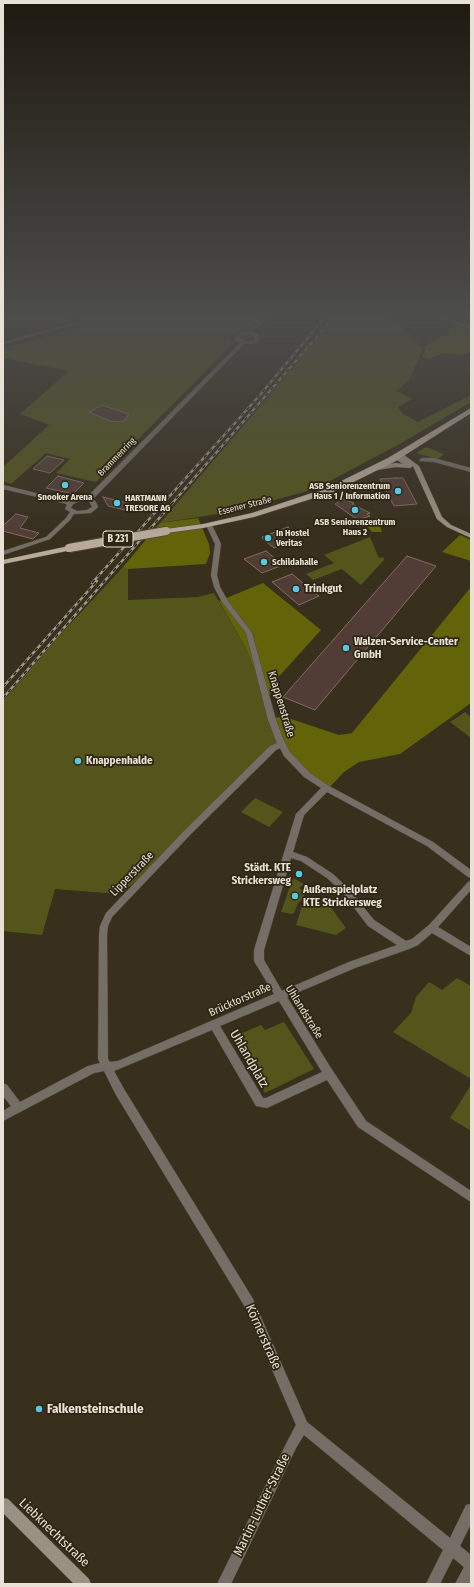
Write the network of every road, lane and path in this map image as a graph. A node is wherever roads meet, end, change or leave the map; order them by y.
1 (197, 390) edge
2 (471, 410) edge
3 (400, 454) junction
4 (422, 460) dead end
5 (410, 466) junction
6 (377, 468) junction
7 (471, 470) edge
8 (419, 471) junction
9 (3, 487) edge
10 (89, 499) junction
11 (70, 503) junction
12 (73, 512) junction
13 (209, 524) junction
14 (471, 536) edge
15 (3, 552) edge
16 (3, 562) edge
17 (281, 744) junction
18 (326, 788) junction
19 (288, 854) junction
20 (471, 875) edge
21 (471, 884) edge
22 (432, 928) junction
23 (406, 946) junction
24 (471, 952) edge
25 (280, 996) junction
26 (214, 1025) junction
27 (105, 1066) junction
28 (330, 1074) junction
29 (3, 1088) edge
30 (19, 1108) junction
31 (3, 1116) edge
32 (471, 1197) edge
33 (303, 1426) junction
34 (3, 1504) edge
35 (471, 1510) edge
36 (452, 1548) junction
37 (471, 1565) edge
38 (84, 1584) edge
39 (224, 1584) edge
40 (433, 1584) edge
41 (462, 1584) edge

1 - 10 street, Brammenring
2 - 3 main road, Essener Straße / B 231
3 - 5 main road
3 - 6 main road, Essener Straße / B 231
3 - 8 main road
4 - 7 street
5 - 6 main road
5 - 8 main road
6 - 13 main road, Essener Straße / B 231
8 - 14 main road
9 - 11 street
10 - 11 street
10 - 12 street
11 - 12 street
12 - 15 street
13 - 16 main road, Essener Straße / B 231, bridge
13 - 17 street, Knappenstraße
17 - 18 street, Knappenstraße
17 - 27 street, Lipperstraße
18 - 19 street, Uhlandstraße
18 - 20 street, Knappenstraße
19 - 23 street
19 - 25 street, Uhlandstraße
21 - 22 street, Brücktorstraße
22 - 23 street, Brücktorstraße
22 - 24 street
23 - 25 street, Brücktorstraße
25 - 26 street, Brücktorstraße
25 - 28 street, Uhlandstraße
26 - 27 street, Brücktorstraße
26 - 28 street, Uhlandplatz
27 - 30 street, Brücktorstraße
27 - 33 street, Körnerstraße
28 - 32 street, Uhlandstraße
29 - 30 street
30 - 31 street, Brücktorstraße
33 - 36 street, Körnerstraße
33 - 39 street, Martin-Luther-Straße
34 - 38 main road, Liebknechtstraße
35 - 36 street
36 - 37 street, Körnerstraße
36 - 40 street
37 - 41 street

